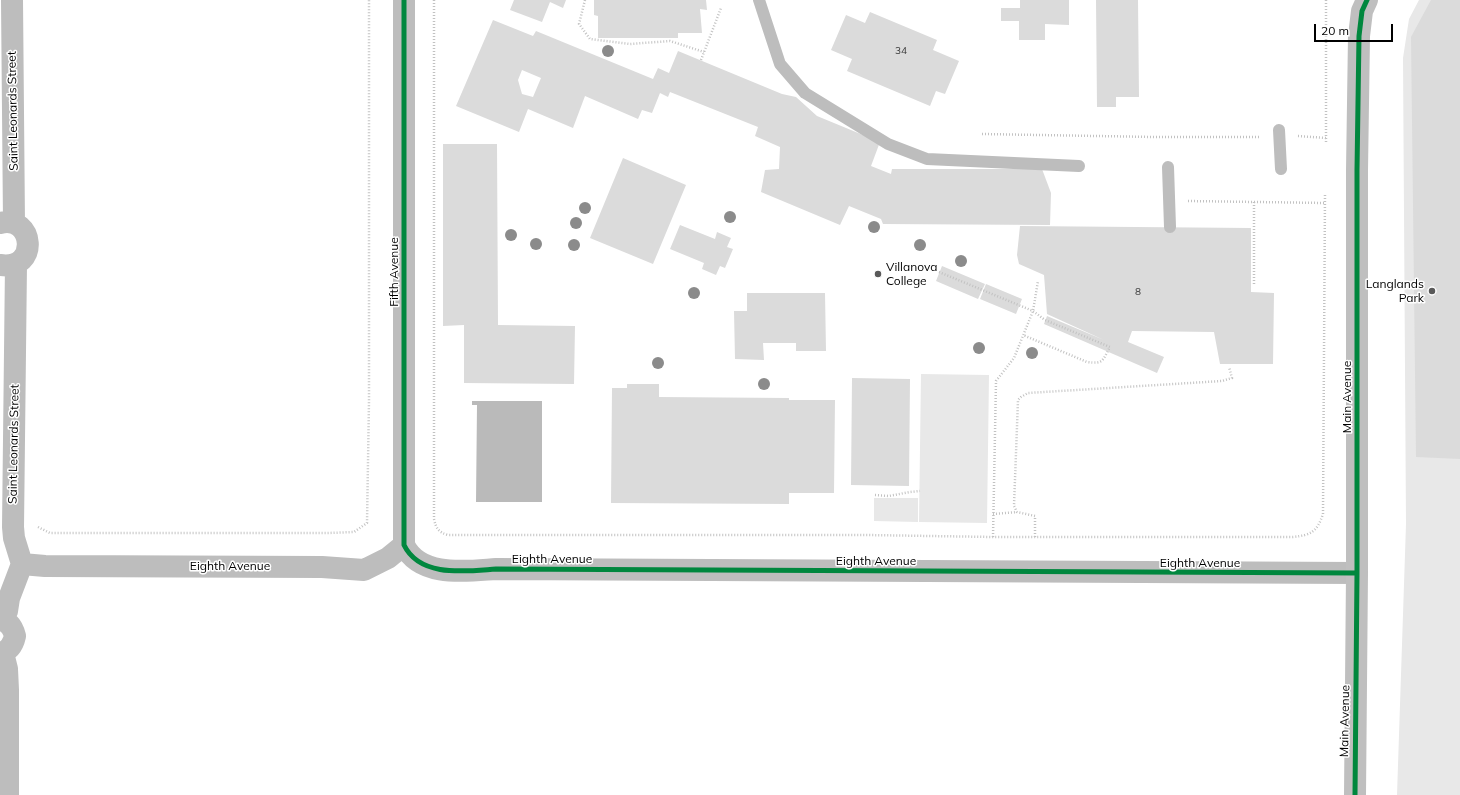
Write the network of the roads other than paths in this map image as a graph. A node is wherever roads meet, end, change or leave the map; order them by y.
1 (12, 0) edge
2 (404, 0) edge
3 (759, 0) edge
4 (1367, 0) edge
5 (1279, 133) road end
6 (1079, 166) dead end
7 (1168, 167) dead end
8 (1281, 169) dead end
9 (7, 223) edge
10 (1170, 227) dead end
11 (8, 264) edge
12 (404, 545) junction
13 (22, 564) junction
14 (1357, 573) junction
15 (1, 620) edge
16 (2, 653) edge
17 (8, 795) edge
18 (1355, 795) edge

1 - 9 street, Saint Leonards Street
2 - 12 street, Fifth Avenue
3 - 6 lane
4 - 14 street, Main Avenue
5 - 8 lane
7 - 10 lane
9 - 11 street
11 - 13 street, Saint Leonards Street
12 - 13 street, Eighth Avenue
12 - 14 street, Eighth Avenue
13 - 15 street
14 - 18 street, Main Avenue
15 - 16 street
16 - 17 street

